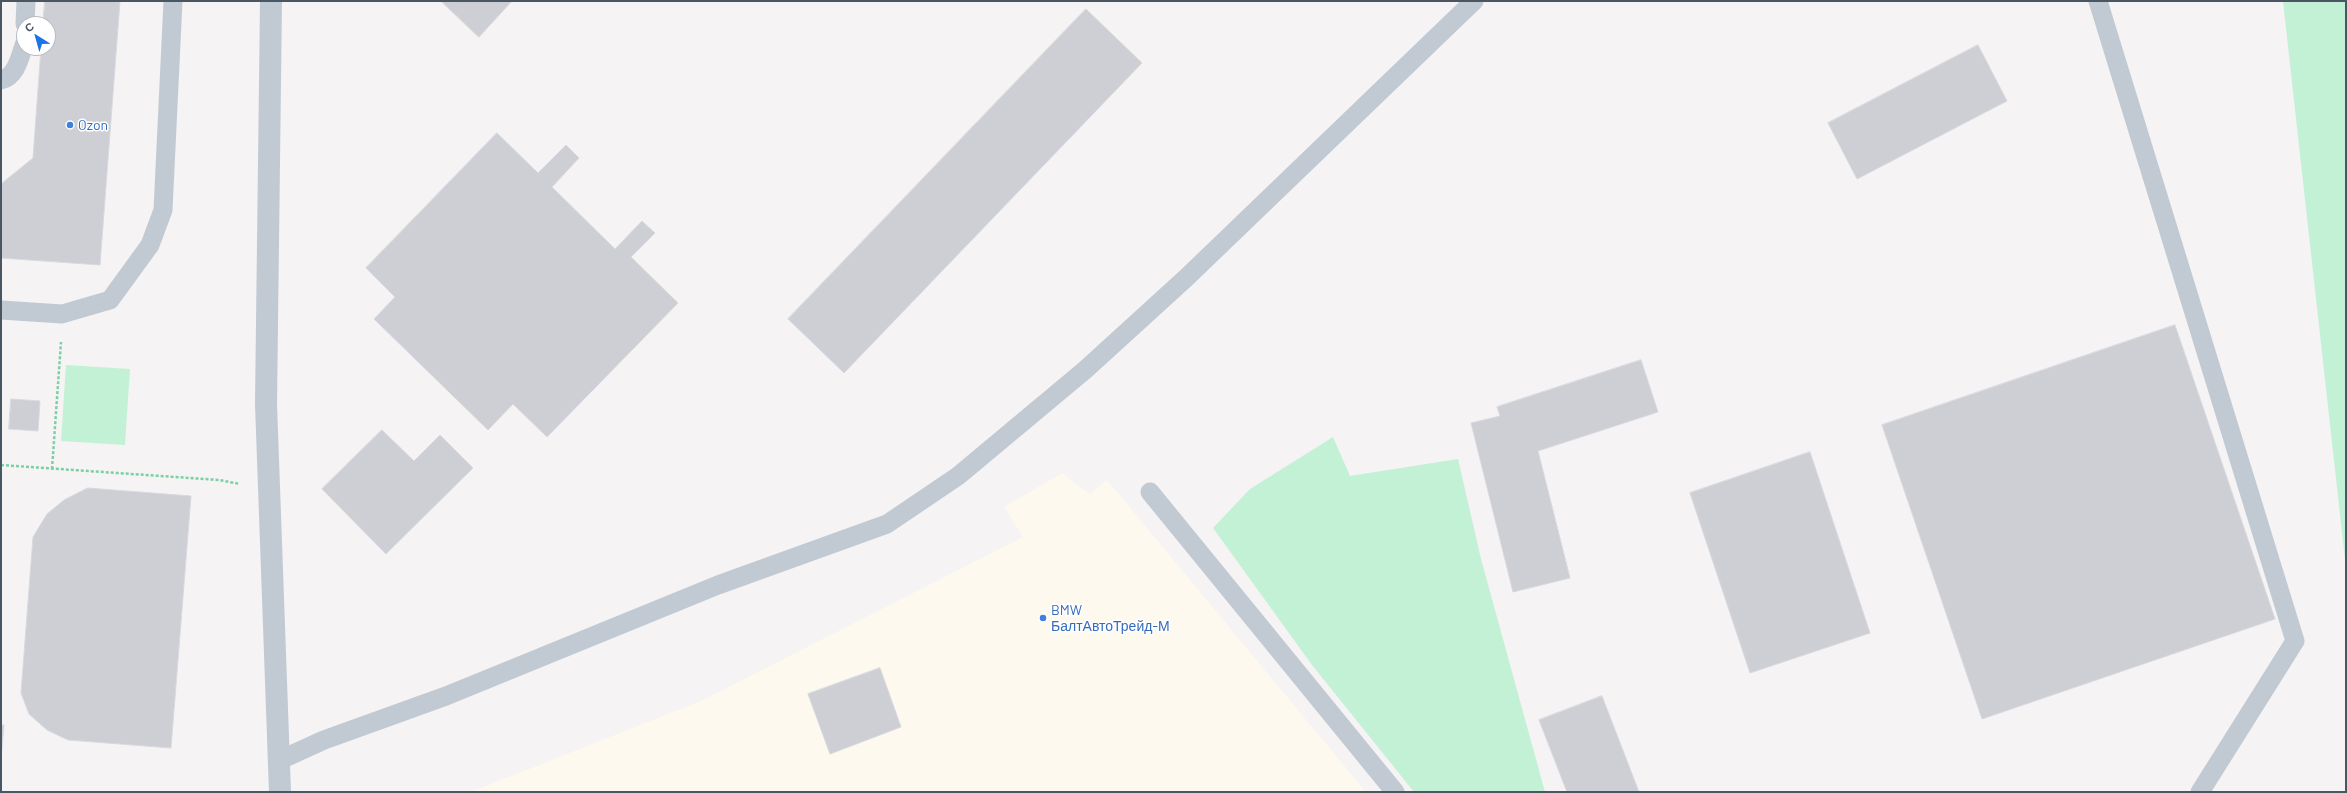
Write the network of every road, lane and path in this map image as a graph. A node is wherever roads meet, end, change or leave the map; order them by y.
1 (26, 1) edge
2 (173, 1) edge
3 (271, 1) edge
4 (1474, 1) edge
5 (2098, 1) edge
6 (25, 16) edge
7 (20, 56) edge
8 (1, 80) edge
9 (1, 310) edge
10 (62, 314) junction
11 (1, 465) edge
12 (52, 469) junction
13 (270, 491) junction
14 (1150, 492) dead end
15 (280, 760) junction
16 (280, 792) edge
17 (1395, 792) edge
18 (2200, 792) edge

1 - 6 lane
2 - 10 lane
3 - 13 street
4 - 15 lane
5 - 18 lane
7 - 8 lane
9 - 10 lane
10 - 12 path
11 - 12 path
12 - 13 path
13 - 15 street
14 - 17 lane
15 - 16 street

